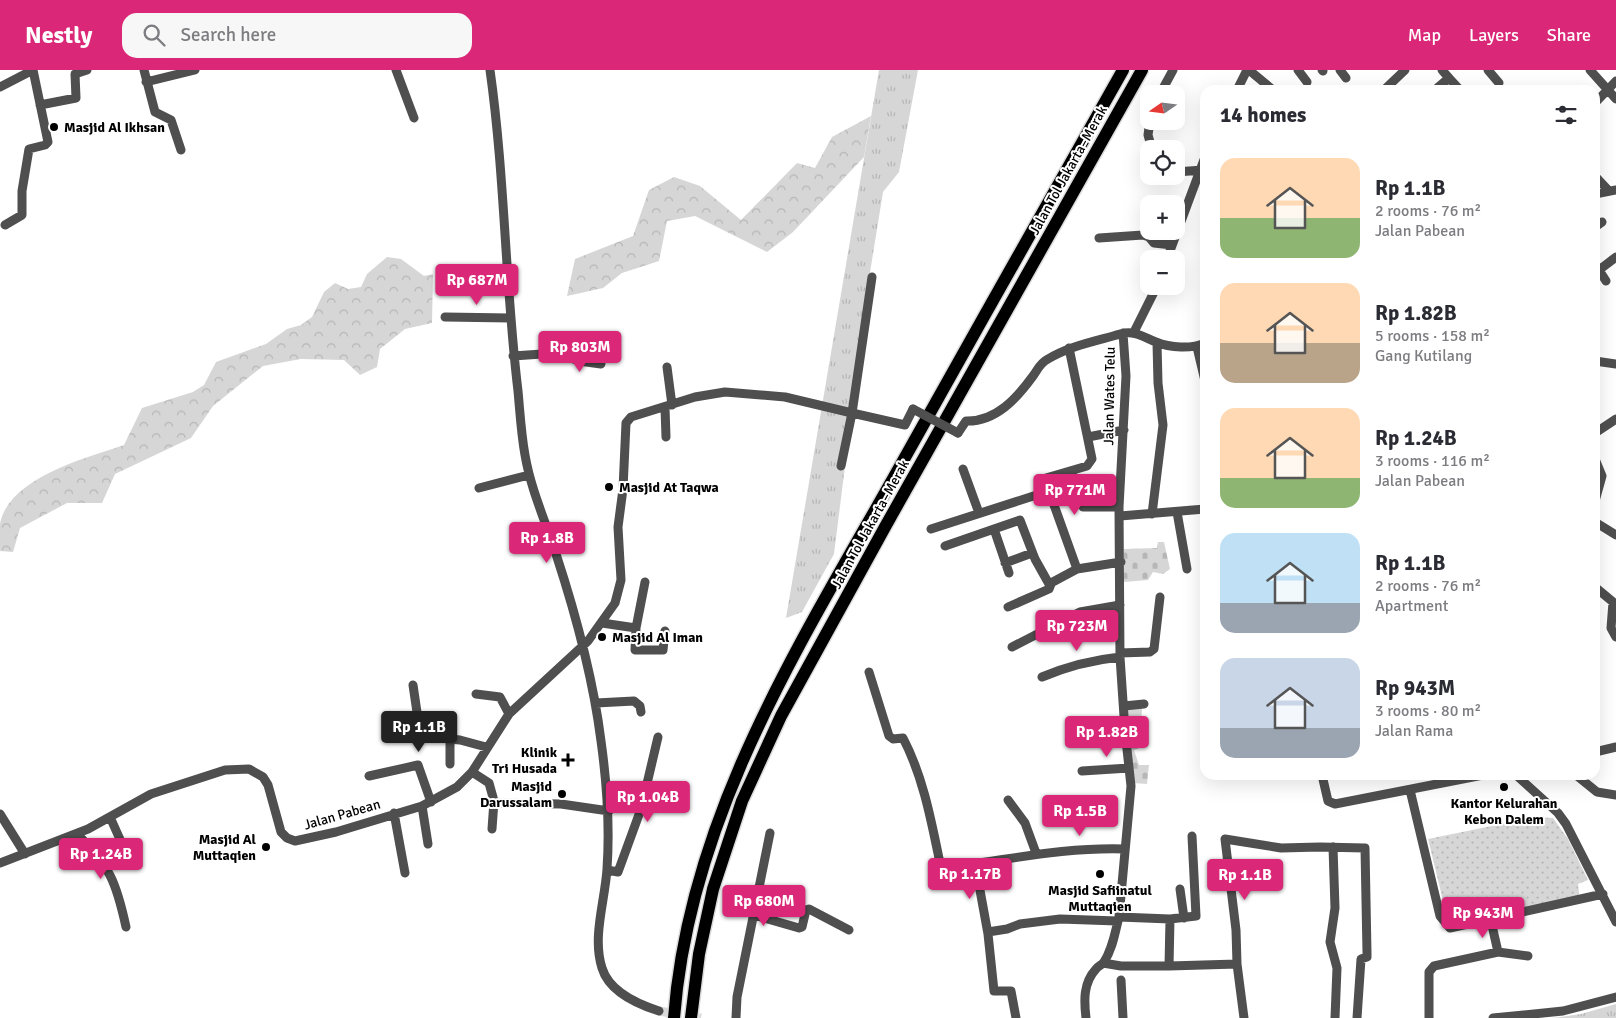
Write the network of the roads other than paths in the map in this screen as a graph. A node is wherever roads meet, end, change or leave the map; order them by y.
1 (33, 70) edge
2 (87, 70) edge
3 (144, 70) edge
4 (195, 70) edge
5 (396, 70) edge
6 (490, 70) edge
7 (1123, 70) edge
8 (1142, 70) edge
9 (1173, 70) edge
10 (1248, 70) edge
11 (1298, 70) edge
12 (1442, 70) edge
13 (1488, 70) edge
14 (1590, 70) edge
15 (1404, 71) edge
16 (1449, 78) junction
17 (1616, 81) edge
18 (146, 82) junction
19 (1306, 82) dead end
20 (1499, 83) dead end
21 (1165, 85) edge
22 (1240, 85) edge
23 (1267, 85) edge
24 (1389, 85) edge
25 (1441, 85) edge
26 (1455, 85) edge
27 (0, 87) edge
28 (1608, 90) junction
29 (1600, 98) edge
30 (1616, 99) edge
31 (40, 105) junction
32 (414, 118) dead end
33 (182, 150) dead end
34 (1200, 170) edge
35 (1185, 171) edge
36 (1200, 177) edge
37 (1600, 180) edge
38 (1612, 190) edge
39 (5, 225) dead end
40 (1099, 238) dead end
41 (1172, 245) junction
42 (1171, 250) edge
43 (1616, 257) edge
44 (1600, 265) edge
45 (1600, 272) edge
46 (872, 276) dead end
47 (1606, 281) dead end
48 (1152, 295) edge
49 (444, 317) dead end
50 (510, 318) junction
51 (1134, 332) junction
52 (1123, 334) junction
53 (563, 337) dead end
54 (1157, 343) junction
55 (1200, 345) edge
56 (1069, 348) junction
57 (513, 356) junction
58 (566, 356) junction
59 (1600, 362) edge
60 (601, 364) dead end
61 (1616, 364) edge
62 (667, 367) dead end
63 (668, 406) junction
64 (852, 413) junction
65 (1616, 419) edge
66 (1124, 430) junction
67 (1600, 430) edge
68 (666, 437) dead end
69 (1088, 437) junction
70 (841, 466) dead end
71 (963, 469) dead end
72 (1072, 471) junction
73 (529, 475) junction
74 (479, 488) dead end
75 (1049, 491) junction
76 (1200, 510) edge
77 (1120, 512) junction
78 (1177, 512) junction
79 (979, 513) junction
80 (1152, 514) junction
81 (1600, 525) edge
82 (931, 529) dead end
83 (994, 529) junction
84 (1616, 535) edge
85 (945, 546) dead end
86 (1032, 553) junction
87 (1121, 562) junction
88 (1006, 563) junction
89 (1077, 569) junction
90 (1187, 570) dead end
91 (1009, 573) dead end
92 (645, 582) dead end
93 (1051, 584) junction
94 (1600, 591) edge
95 (1160, 597) dead end
96 (1120, 605) junction
97 (1008, 607) dead end
98 (602, 622) junction
99 (636, 628) junction
100 (665, 631) dead end
101 (1616, 637) edge
102 (583, 644) junction
103 (1012, 647) dead end
104 (1120, 655) junction
105 (869, 672) dead end
106 (1042, 677) dead end
107 (413, 685) dead end
108 (476, 694) dead end
109 (596, 703) junction
110 (1144, 704) dead end
111 (1124, 706) junction
112 (641, 712) dead end
113 (509, 714) junction
114 (658, 737) dead end
115 (450, 740) junction
116 (486, 747) junction
117 (1616, 747) edge
118 (1600, 751) edge
119 (450, 764) dead end
120 (1129, 768) junction
121 (1082, 771) dead end
122 (472, 772) junction
123 (369, 776) dead end
124 (1323, 780) edge
125 (1459, 780) edge
126 (1521, 780) edge
127 (1582, 780) edge
128 (1410, 790) junction
129 (1616, 795) edge
130 (1008, 800) dead end
131 (494, 801) junction
132 (426, 804) junction
133 (609, 811) junction
134 (394, 813) junction
135 (0, 814) edge
136 (110, 817) junction
137 (492, 829) dead end
138 (770, 833) dead end
139 (77, 834) junction
140 (1192, 836) dead end
141 (428, 844) dead end
142 (1332, 847) junction
143 (1125, 849) junction
144 (1036, 853) junction
145 (25, 854) junction
146 (0, 863) edge
147 (974, 863) junction
148 (131, 864) dead end
149 (607, 870) junction
150 (405, 873) dead end
151 (1180, 889) dead end
152 (1608, 899) edge
153 (1614, 911) edge
154 (754, 915) junction
155 (1170, 918) junction
156 (1184, 918) junction
157 (1118, 919) junction
158 (1491, 921) junction
159 (1616, 922) edge
160 (126, 927) dead end
161 (849, 930) dead end
162 (988, 933) junction
163 (1498, 952) junction
164 (1528, 956) dead end
165 (1104, 963) junction
166 (1237, 964) junction
167 (1169, 966) junction
168 (1121, 980) dead end
169 (1616, 996) edge
170 (659, 1011) tunnel mouth
171 (674, 1018) edge
172 (691, 1018) edge
173 (736, 1018) edge
174 (1016, 1018) edge
175 (1086, 1018) edge
176 (1123, 1018) edge
177 (1244, 1018) edge
178 (1335, 1018) edge
179 (1357, 1018) edge
180 (1429, 1018) edge
181 (1494, 1018) edge

1 - 27 street
1 - 31 street
2 - 31 street
3 - 18 street
4 - 18 street
5 - 32 street
6 - 50 street
7 - 171 highway, Jalan Tol Jakarta–Merak
8 - 172 highway, Jalan Tol Jakarta–Merak
9 - 21 street
10 - 22 street
10 - 23 street
11 - 19 street
12 - 16 street
13 - 20 street
14 - 28 street
15 - 24 street
16 - 25 street
16 - 26 street
17 - 28 street
18 - 33 street
28 - 29 street
28 - 30 street
31 - 39 street
34 - 35 street
36 - 41 street
37 - 38 street
40 - 41 street
41 - 42 street
43 - 44 street
45 - 47 street
46 - 64 street
48 - 51 street
49 - 50 street
50 - 57 street
51 - 52 street
51 - 54 street
52 - 56 street
52 - 66 street, Jalan Wates Telu
53 - 58 street
54 - 55 street
54 - 80 street
56 - 64 street, bridge
56 - 69 street
57 - 58 street
57 - 73 street
58 - 60 street
59 - 61 street
62 - 63 street
63 - 64 street
63 - 68 street
63 - 98 street, Jalan Pabean
64 - 70 street
65 - 67 street
66 - 69 street
66 - 77 street, Jalan Wates Telu
69 - 72 street
71 - 79 street
72 - 75 street
72 - 77 street
73 - 74 street
73 - 102 street
75 - 79 street
75 - 89 street
76 - 78 street
77 - 80 street
77 - 87 street, Jalan Wates Telu
78 - 80 street
78 - 90 street
79 - 82 street
81 - 84 street
83 - 85 street
83 - 86 street
83 - 88 street
86 - 88 street
86 - 93 street
87 - 89 street
87 - 96 street, Jalan Wates Telu
88 - 91 street
89 - 93 street
92 - 99 street
93 - 97 street
94 - 101 street
95 - 104 street
96 - 103 street
96 - 104 street, Jalan Wates Telu
98 - 99 street
98 - 102 street, Jalan Pabean
99 - 100 street
102 - 109 street
102 - 113 street, Jalan Pabean
104 - 106 street
104 - 111 street, Jalan Wates Telu
105 - 147 street
107 - 115 street
108 - 113 street
109 - 112 street
109 - 133 street
110 - 111 street
111 - 120 street, Jalan Wates Telu
113 - 116 street, Jalan Pabean
114 - 149 street
115 - 116 street
115 - 119 street
116 - 122 street, Jalan Pabean
117 - 118 street
120 - 121 street
120 - 143 street, Jalan Wates Telu
122 - 131 street
122 - 132 street, Jalan Pabean
123 - 132 street
124 - 128 street
125 - 128 street
126 - 152 street
127 - 129 street
128 - 158 street
130 - 144 street
131 - 133 street
131 - 137 street
132 - 134 street, Jalan Pabean
132 - 141 street
133 - 149 street
134 - 136 street, Jalan Pabean
134 - 150 street
135 - 145 street
136 - 139 street, Jalan Pabean
136 - 148 street
138 - 154 street
139 - 145 street, Jalan Pabean
139 - 160 street
140 - 156 street
142 - 166 street
142 - 178 street
142 - 179 street
143 - 144 street
143 - 157 street, Jalan Wates Telu
144 - 147 street
145 - 146 street, Jalan Pabean
147 - 162 street
149 - 170 street
151 - 156 street
152 - 153 street
152 - 158 street
153 - 159 street
154 - 161 street
154 - 173 street
155 - 156 street
155 - 157 street
155 - 167 street
157 - 162 street
157 - 165 street, Jalan Wates Telu
158 - 163 street
162 - 174 street
163 - 164 street
163 - 180 street
165 - 167 street
165 - 175 street, Jalan Wates Telu
166 - 167 street
166 - 177 street
168 - 176 street
169 - 181 street

